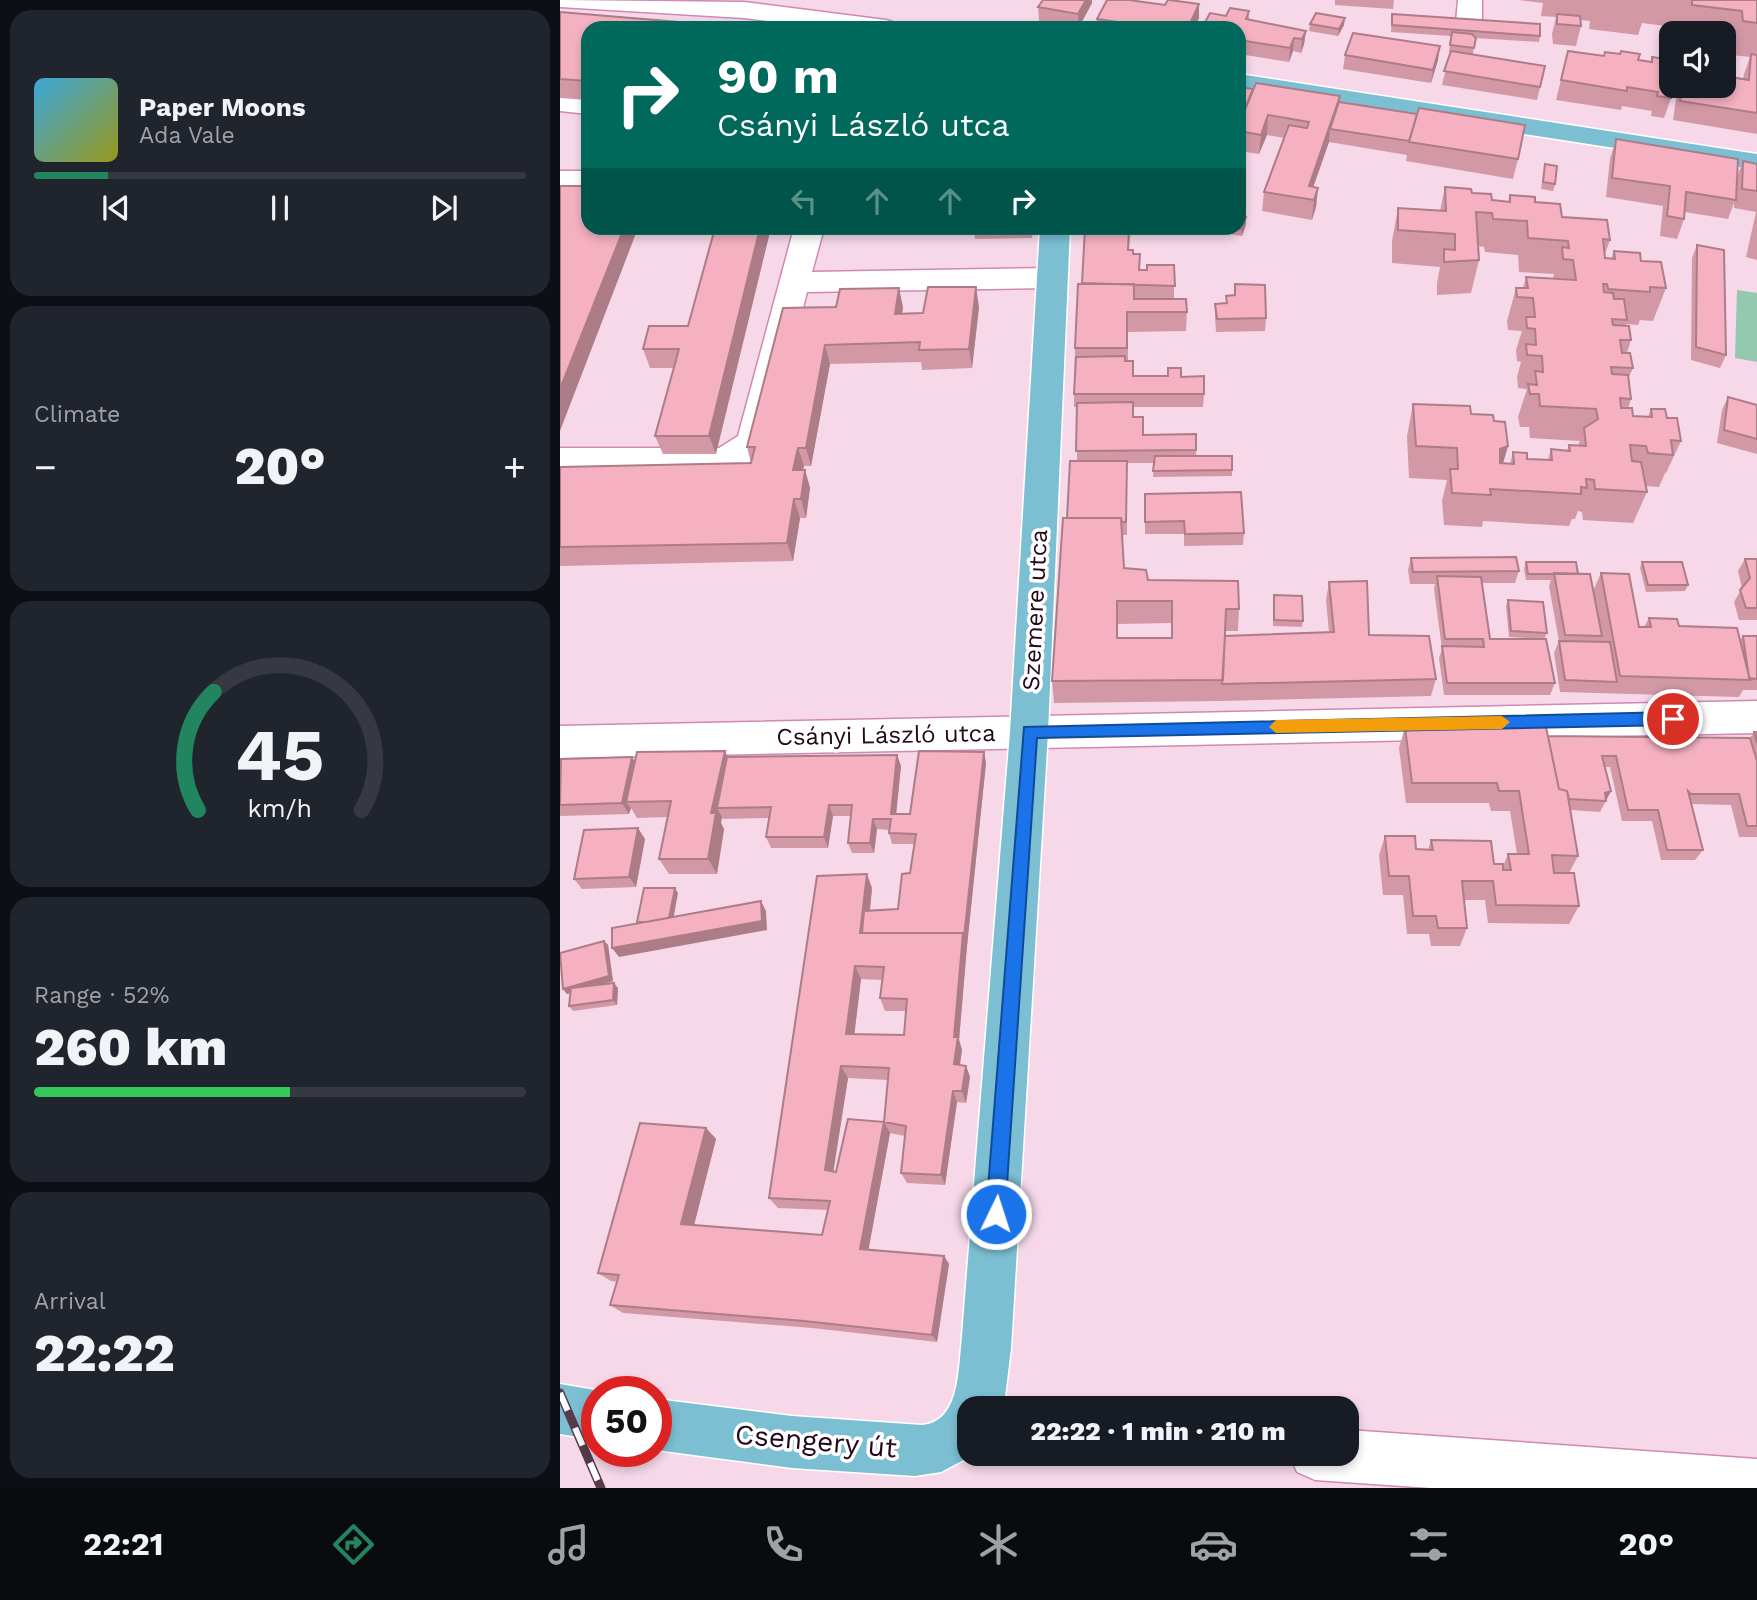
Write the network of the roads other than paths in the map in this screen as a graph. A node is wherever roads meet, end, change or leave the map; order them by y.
1 (560, 0) edge
2 (1461, 14) edge
3 (740, 19) edge
4 (772, 21) edge
5 (1496, 24) edge
6 (1246, 83) edge
7 (560, 103) edge
8 (581, 105) edge
9 (1757, 162) edge
10 (560, 180) edge
11 (581, 180) edge
12 (808, 235) edge
13 (1055, 235) edge
14 (1052, 278) junction
15 (797, 282) junction
16 (560, 460) edge
17 (1757, 717) edge
18 (1029, 732) junction
19 (560, 742) edge
20 (980, 1396) edge
21 (560, 1409) edge
22 (581, 1412) edge
23 (672, 1426) edge
24 (957, 1434) edge
25 (1359, 1457) edge
26 (1757, 1486) edge

1 - 3 street
2 - 5 street
3 - 4 street
6 - 9 main road
7 - 8 street
10 - 11 street
12 - 15 street
13 - 14 main road, Szemere utca
14 - 15 street
14 - 18 main road, Szemere utca
15 - 16 street
17 - 18 street, Csányi László utca
18 - 19 street, Csányi László utca
18 - 20 main road, Szemere utca
21 - 22 main road
23 - 24 main road, Csengery út
25 - 26 street

